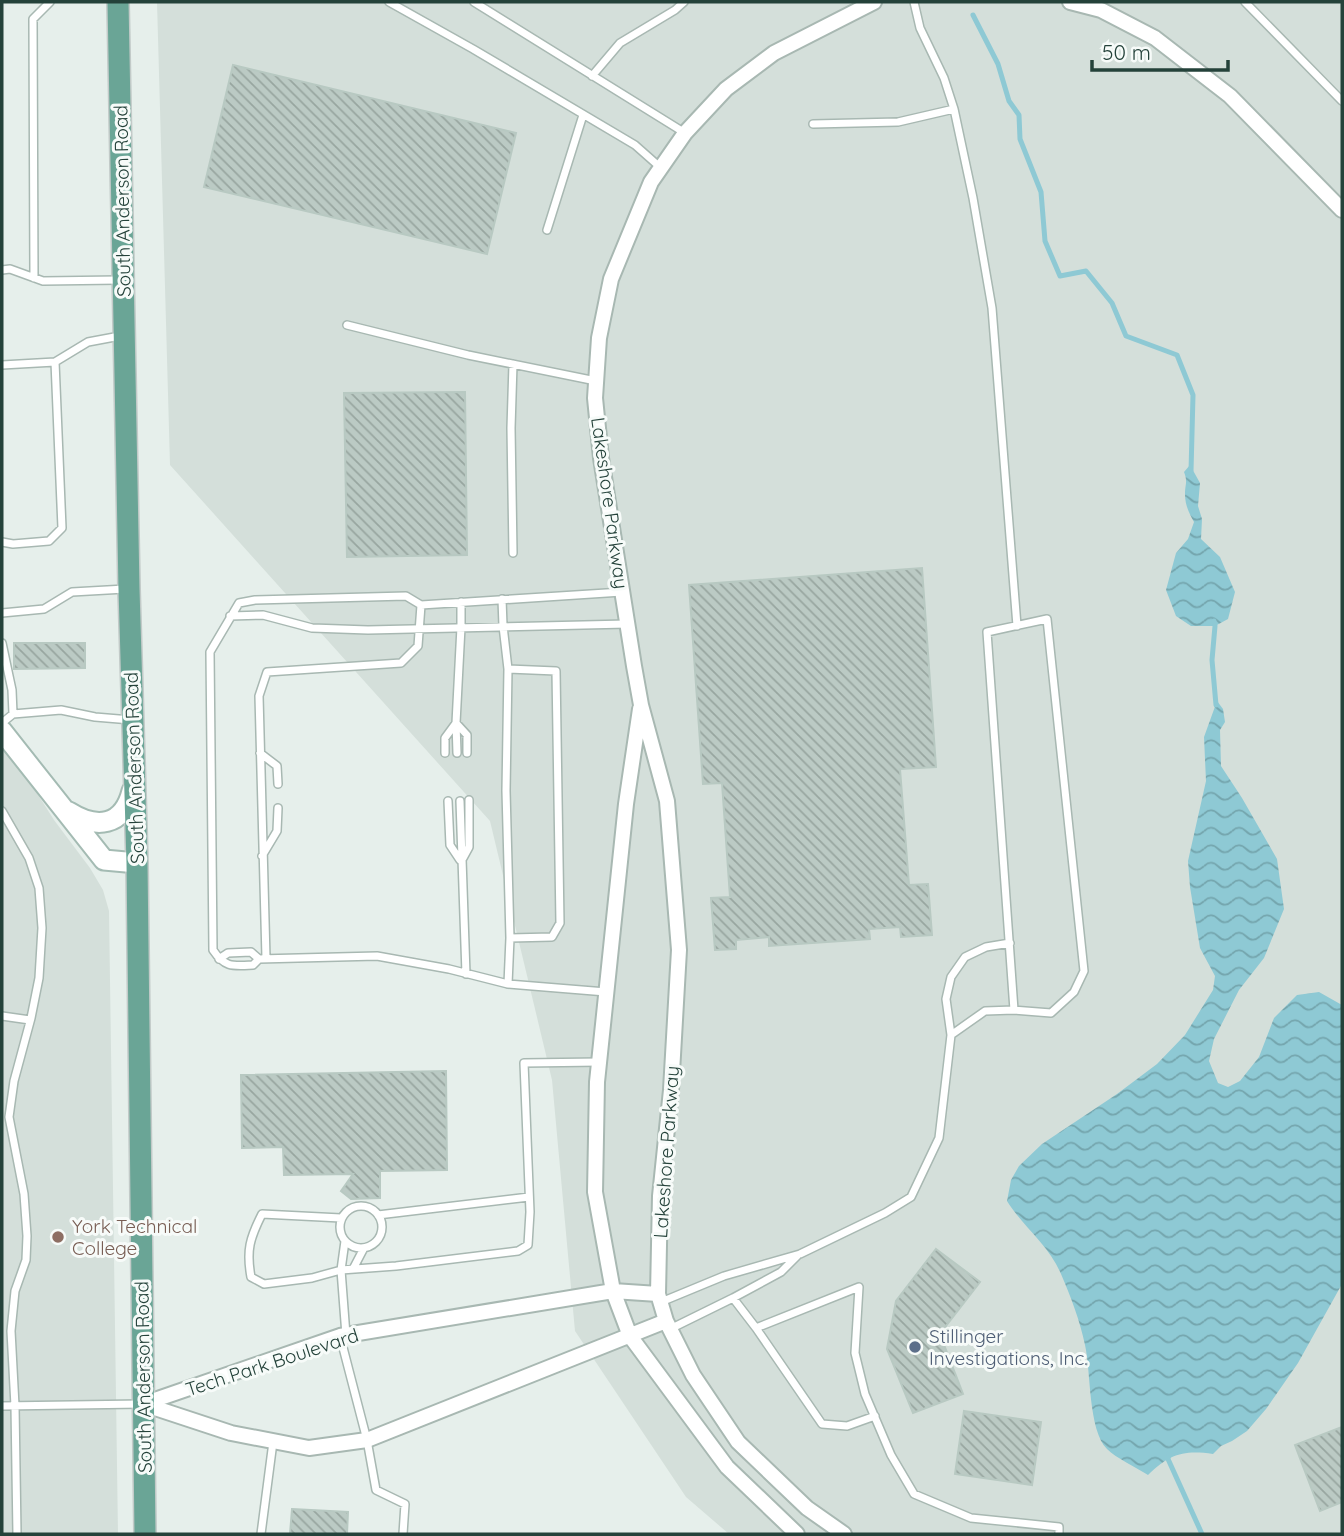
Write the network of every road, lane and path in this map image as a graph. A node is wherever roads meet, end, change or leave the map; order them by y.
1 (50, 2) edge
2 (118, 2) edge
3 (389, 2) edge
4 (474, 2) edge
5 (684, 2) edge
6 (874, 2) edge
7 (914, 2) edge
8 (1070, 2) edge
9 (1245, 2) edge
10 (592, 76) junction
11 (1342, 101) edge
12 (954, 109) junction
13 (583, 115) junction
14 (813, 124) dead end
15 (685, 133) junction
16 (661, 167) junction
17 (1342, 210) edge
18 (547, 230) dead end
19 (2, 270) edge
20 (34, 278) junction
21 (124, 279) junction
22 (347, 325) dead end
23 (124, 335) junction
24 (55, 362) junction
25 (513, 364) junction
26 (2, 365) edge
27 (596, 381) junction
28 (2, 542) edge
29 (513, 553) dead end
30 (129, 589) junction
31 (622, 592) junction
32 (502, 599) junction
33 (461, 602) junction
34 (421, 605) junction
35 (2, 613) edge
36 (230, 615) junction
37 (627, 624) junction
38 (503, 626) junction
39 (1017, 626) junction
40 (461, 627) junction
41 (419, 628) junction
42 (2, 643) edge
43 (508, 669) junction
44 (641, 705) junction
45 (132, 720) junction
46 (7, 722) edge
47 (2, 723) edge
48 (456, 723) junction
49 (260, 753) junction
50 (445, 753) dead end
51 (457, 753) dead end
52 (467, 753) dead end
53 (278, 784) dead end
54 (134, 791) junction
55 (469, 800) dead end
56 (448, 801) dead end
57 (460, 801) dead end
58 (278, 808) dead end
59 (65, 810) junction
60 (2, 811) edge
61 (262, 856) junction
62 (461, 862) junction
63 (137, 863) junction
64 (510, 938) junction
65 (1010, 943) junction
66 (262, 958) junction
67 (219, 959) junction
68 (466, 974) junction
69 (508, 984) junction
70 (607, 992) junction
71 (1014, 1010) junction
72 (2, 1016) edge
73 (30, 1020) junction
74 (951, 1035) junction
75 (600, 1062) junction
76 (529, 1197) junction
77 (378, 1215) junction
78 (341, 1218) junction
79 (345, 1241) junction
80 (364, 1248) junction
81 (800, 1254) junction
82 (353, 1269) junction
83 (341, 1270) junction
84 (612, 1291) junction
85 (659, 1298) junction
86 (733, 1298) junction
87 (668, 1325) junction
88 (756, 1328) junction
89 (343, 1335) junction
90 (630, 1336) junction
91 (143, 1404) junction
92 (2, 1406) edge
93 (15, 1406) junction
94 (875, 1416) junction
95 (367, 1440) junction
96 (273, 1441) junction
97 (17, 1534) edge
98 (145, 1534) edge
99 (261, 1534) edge
100 (403, 1534) edge
101 (797, 1534) edge
102 (844, 1534) edge
103 (1059, 1534) edge

1 - 20 lane
2 - 21 main road, South Anderson Road
3 - 13 lane
4 - 10 lane
5 - 10 lane
6 - 15 street, Lakeshore Parkway
7 - 12 lane
8 - 17 street
9 - 11 lane
10 - 15 lane
12 - 14 lane
12 - 39 lane
13 - 16 lane
13 - 18 lane
15 - 16 street, Lakeshore Parkway
16 - 27 street, Lakeshore Parkway
19 - 20 lane
20 - 21 lane
21 - 23 main road, South Anderson Road
22 - 25 lane
23 - 24 lane
23 - 30 main road, South Anderson Road
24 - 26 lane
24 - 28 lane
25 - 27 lane
25 - 29 lane
27 - 31 street, Lakeshore Parkway
30 - 35 lane
30 - 45 main road, South Anderson Road
31 - 32 lane
31 - 37 street, Lakeshore Parkway
32 - 33 lane
32 - 38 lane
33 - 34 lane
33 - 40 lane
34 - 36 lane
34 - 41 lane
36 - 41 lane
36 - 67 lane
37 - 38 lane
37 - 44 street, Lakeshore Parkway
38 - 40 lane
38 - 43 lane
39 - 65 lane
39 - 71 lane
40 - 41 lane
40 - 48 lane
41 - 49 lane
42 - 46 lane
43 - 64 lane
43 - 64 lane
44 - 70 street, Lakeshore Parkway
44 - 85 street, Lakeshore Parkway
45 - 46 lane
45 - 54 main road, South Anderson Road
46 - 47 lane
46 - 59 street
48 - 50 lane
48 - 51 lane
48 - 52 lane
49 - 53 lane
49 - 61 lane
54 - 59 street
54 - 63 main road, South Anderson Road
55 - 62 lane
56 - 62 lane
57 - 62 lane
58 - 61 lane
59 - 63 street
60 - 73 lane
61 - 66 lane
62 - 68 lane
63 - 91 main road, South Anderson Road
64 - 69 lane
65 - 71 lane
65 - 74 lane
66 - 67 lane
66 - 67 lane
66 - 68 lane
68 - 69 lane
69 - 70 lane
70 - 75 street, Lakeshore Parkway
71 - 74 lane
72 - 73 lane
73 - 93 lane
74 - 81 lane
75 - 76 lane
75 - 84 street, Lakeshore Parkway
76 - 77 lane
76 - 82 lane
77 - 78 lane
77 - 80 lane
78 - 79 lane
78 - 83 lane
79 - 80 lane
79 - 83 lane
80 - 82 lane
81 - 85 lane
81 - 86 lane
82 - 83 lane
83 - 89 lane
84 - 85 street, Tech Park Boulevard
84 - 89 street, Tech Park Boulevard
84 - 90 street, Lakeshore Parkway
85 - 87 street, Lakeshore Parkway
86 - 87 lane
86 - 88 lane
87 - 90 street, Tech Park Boulevard
87 - 102 street, Lakeshore Parkway
88 - 94 lane
88 - 94 lane
89 - 91 street, Tech Park Boulevard
89 - 95 lane
90 - 95 street, Tech Park Boulevard
90 - 101 street, Lakeshore Parkway
91 - 93 lane
91 - 96 street, Tech Park Boulevard
91 - 98 main road, South Anderson Road
92 - 93 lane
93 - 97 lane
94 - 103 lane
95 - 96 street, Tech Park Boulevard
95 - 100 lane
96 - 99 lane

